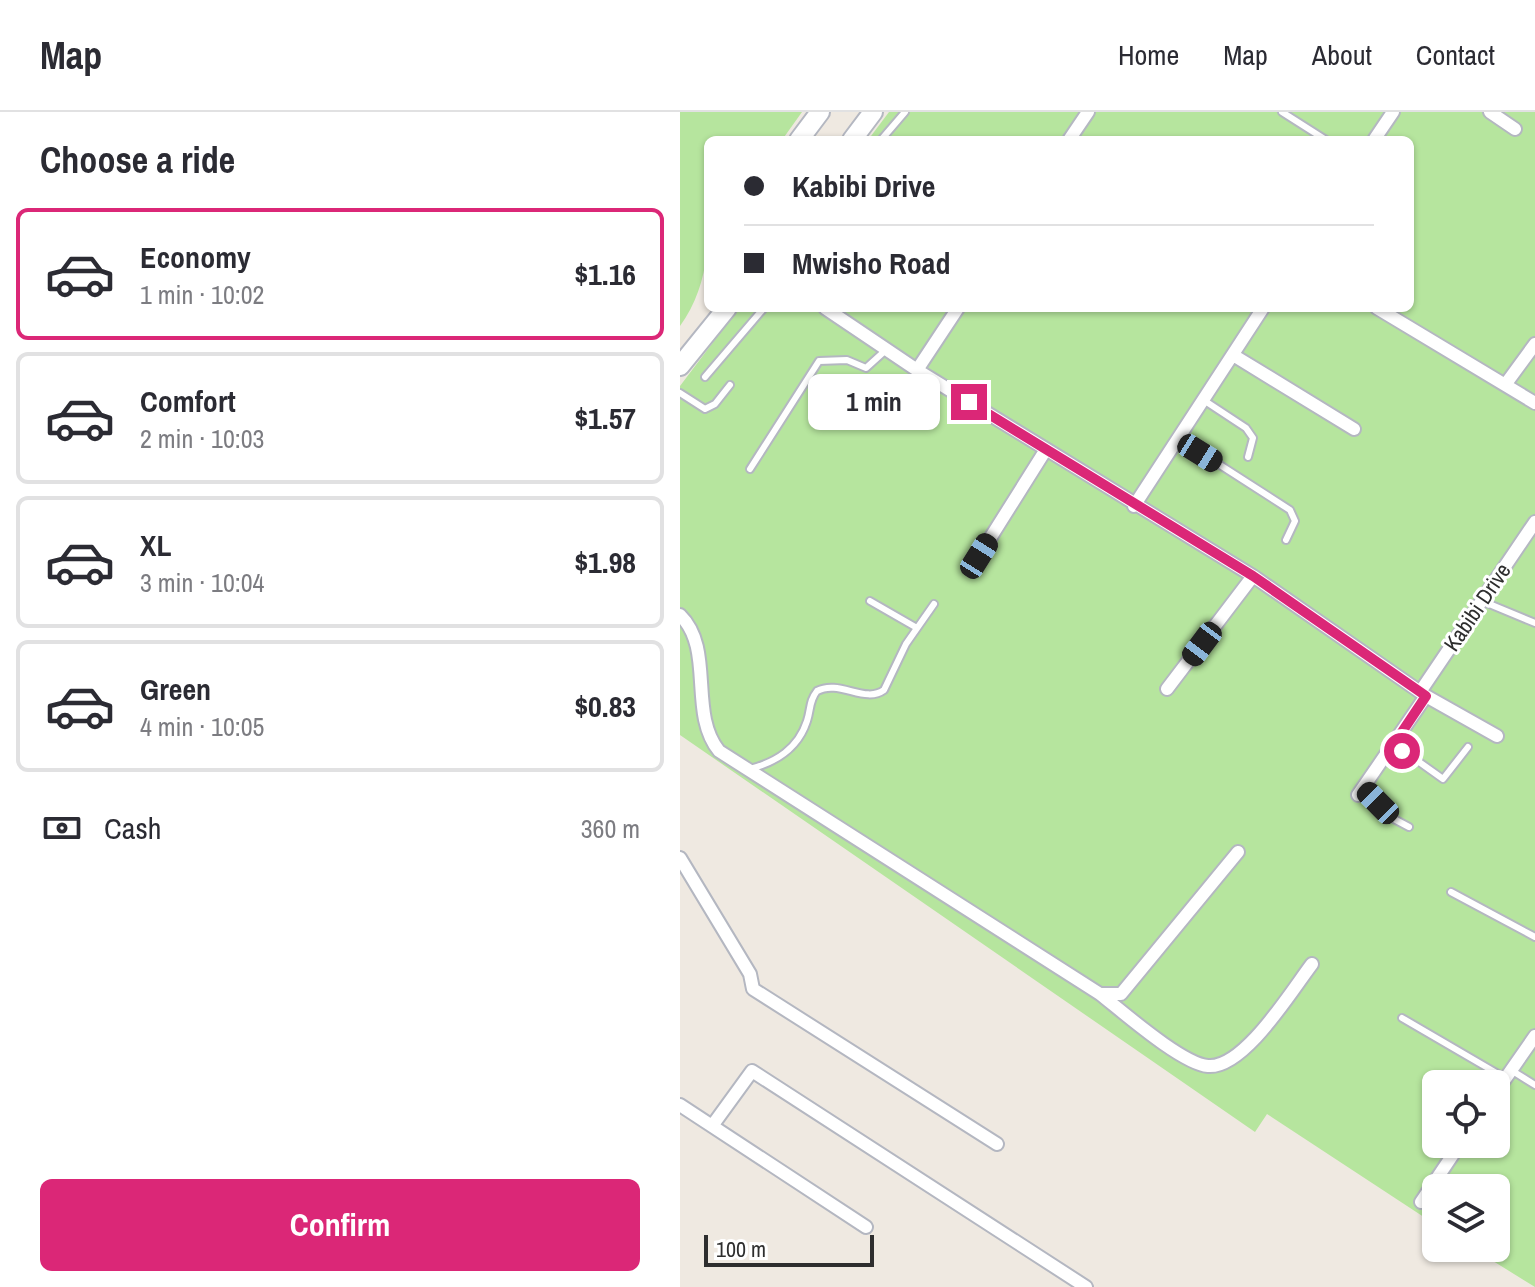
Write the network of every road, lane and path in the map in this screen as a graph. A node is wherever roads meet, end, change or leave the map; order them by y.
1 (820, 112) edge
2 (873, 112) edge
3 (905, 112) edge
4 (1088, 112) edge
5 (1282, 112) edge
6 (1393, 112) edge
7 (1490, 112) edge
8 (1515, 129) dead end
9 (802, 136) edge
10 (855, 136) edge
11 (884, 136) edge
12 (1072, 136) edge
13 (1320, 136) edge
14 (1377, 136) edge
15 (711, 312) edge
16 (724, 312) edge
17 (761, 312) edge
18 (831, 312) edge
19 (955, 312) edge
20 (1260, 312) edge
21 (1384, 312) edge
22 (700, 341) junction
23 (1535, 344) edge
24 (887, 349) junction
25 (1233, 355) junction
26 (680, 366) edge
27 (917, 370) junction
28 (705, 377) dead end
29 (730, 385) dead end
30 (1505, 385) junction
31 (680, 393) edge
32 (1202, 399) junction
33 (1535, 403) edge
34 (1354, 429) dead end
35 (1178, 438) junction
36 (1045, 451) junction
37 (1248, 457) dead end
38 (750, 469) dead end
39 (1134, 506) junction
40 (1535, 522) edge
41 (1286, 540) dead end
42 (979, 556) dead end
43 (1253, 576) junction
44 (870, 601) dead end
45 (1482, 601) junction
46 (934, 604) dead end
47 (680, 615) edge
48 (1535, 623) edge
49 (917, 628) junction
50 (1167, 689) dead end
51 (1423, 694) junction
52 (1497, 736) dead end
53 (1394, 744) junction
54 (1468, 747) dead end
55 (746, 770) junction
56 (1361, 791) joint
57 (1409, 827) dead end
58 (1238, 852) dead end
59 (680, 858) edge
60 (1451, 892) dead end
61 (1535, 937) edge
62 (1312, 964) dead end
63 (1100, 994) junction
64 (1402, 1018) dead end
65 (1535, 1036) edge
66 (1500, 1070) edge
67 (1510, 1071) edge
68 (1510, 1075) edge
69 (1535, 1085) edge
70 (680, 1105) edge
71 (712, 1126) junction
72 (997, 1144) dead end
73 (1451, 1158) edge
74 (1421, 1202) dead end
75 (866, 1227) dead end
76 (1086, 1287) edge

1 - 9 main road
2 - 10 main road
3 - 11 lane
4 - 12 street
5 - 13 lane
6 - 14 street
7 - 8 street
15 - 22 main road
16 - 22 main road
17 - 28 lane
18 - 24 street
19 - 27 street
20 - 25 street
21 - 30 street
22 - 26 main road
23 - 30 street
24 - 27 street
24 - 38 lane
25 - 32 street
25 - 34 street
27 - 36 street
29 - 31 lane
30 - 33 street
32 - 35 street
32 - 37 lane
35 - 39 street
35 - 41 lane
36 - 39 street
36 - 42 street
39 - 43 street
40 - 45 street, Kabibi Drive
43 - 50 street
43 - 51 street
44 - 49 lane
45 - 48 lane
45 - 51 street, Kabibi Drive
46 - 49 lane
47 - 55 street
49 - 55 lane
51 - 52 street
51 - 53 street, Kabibi Drive
53 - 54 lane
53 - 56 street, Kabibi Drive
55 - 63 street
56 - 57 lane
58 - 63 street
59 - 72 street
60 - 61 lane
62 - 63 street
64 - 66 lane
65 - 67 street
68 - 69 lane
70 - 71 street
71 - 75 street
71 - 76 street
73 - 74 street

